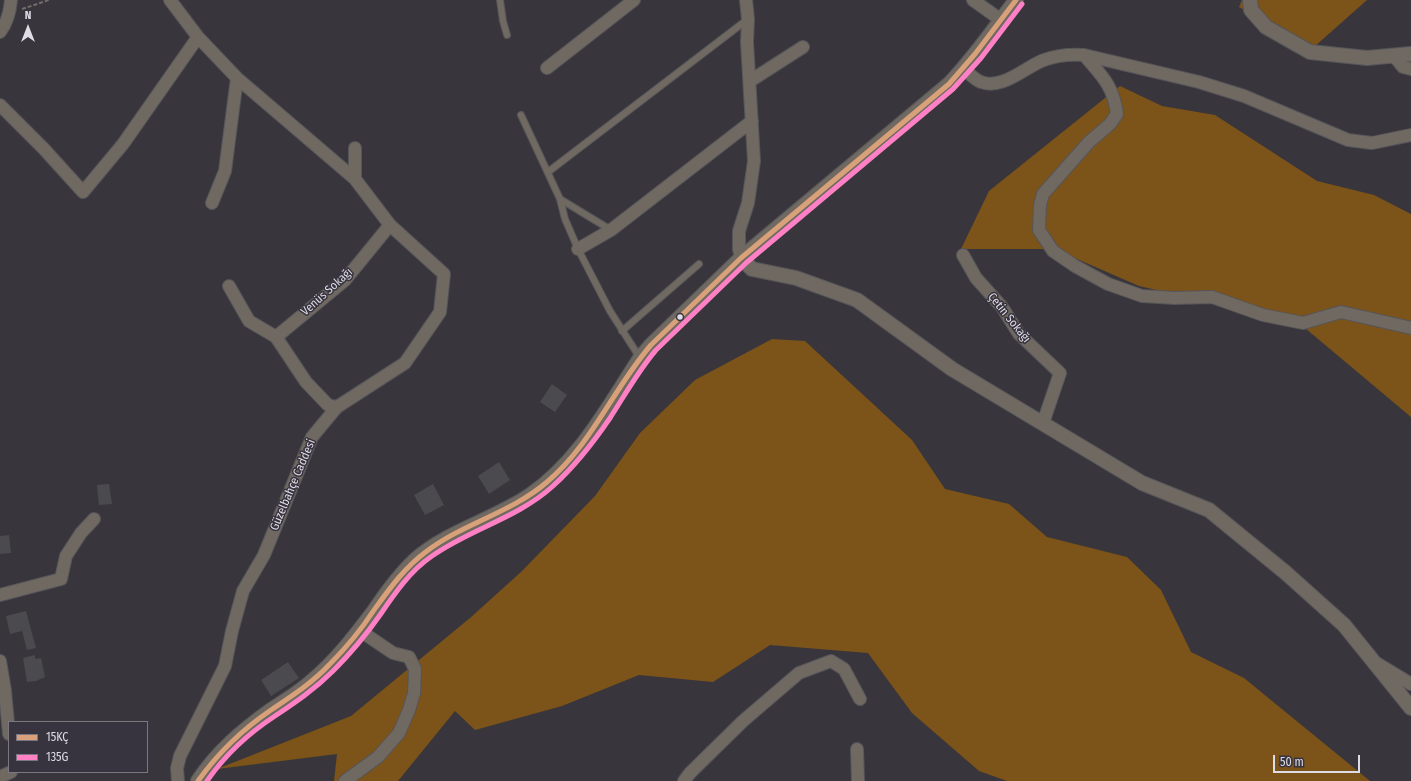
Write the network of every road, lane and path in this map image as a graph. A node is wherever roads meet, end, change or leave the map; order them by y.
1 (11, 0) edge
2 (49, 0) edge
3 (170, 0) edge
4 (500, 0) edge
5 (634, 0) edge
6 (746, 0) edge
7 (973, 0) edge
8 (1016, 0) edge
9 (1250, 0) edge
10 (9, 13) junction
11 (748, 19) junction
12 (1001, 20) junction
13 (0, 32) edge
14 (507, 35) dead end
15 (198, 37) junction
16 (803, 46) dead end
17 (1411, 54) edge
18 (1084, 55) junction
19 (1394, 56) junction
20 (548, 68) dead end
21 (964, 69) junction
22 (1411, 69) edge
23 (237, 78) junction
24 (750, 81) junction
25 (0, 105) edge
26 (521, 115) dead end
27 (752, 121) junction
28 (1411, 135) edge
29 (355, 148) dead end
30 (548, 172) junction
31 (355, 178) junction
32 (560, 199) junction
33 (212, 203) dead end
34 (390, 225) junction
35 (611, 230) junction
36 (578, 249) junction
37 (963, 255) dead end
38 (741, 258) junction
39 (700, 264) dead end
40 (229, 286) dead end
41 (1411, 328) edge
42 (622, 330) junction
43 (276, 338) junction
44 (640, 358) junction
45 (337, 407) junction
46 (1043, 423) junction
47 (94, 519) dead end
48 (0, 595) edge
49 (359, 630) junction
50 (0, 661) edge
51 (1373, 661) junction
52 (1411, 684) edge
53 (2, 685) edge
54 (860, 699) dead end
55 (1411, 708) edge
56 (8, 727) edge
57 (857, 749) dead end
58 (10, 773) edge
59 (0, 777) edge
60 (178, 781) edge
61 (198, 781) edge
62 (345, 781) edge
63 (684, 781) edge
64 (858, 781) edge

1 - 10 street
2 - 10 path
3 - 15 street
4 - 14 lane
5 - 20 street
6 - 11 street
7 - 12 street
8 - 12 street
9 - 19 street
10 - 13 street
11 - 24 street
11 - 30 lane
12 - 21 street
15 - 23 street
15 - 25 street
16 - 24 street
17 - 19 street
18 - 21 street
18 - 28 street
18 - 41 street
19 - 22 street
21 - 38 street
23 - 31 street
23 - 33 street
24 - 27 street
26 - 30 lane
27 - 35 street
27 - 38 street
29 - 31 street
30 - 32 lane
31 - 34 street
32 - 35 lane
32 - 36 lane
34 - 43 street, Venüs Sokağı
34 - 45 street, Güzelbahçe Caddesi
35 - 36 street
36 - 42 lane
37 - 46 street, Çetin Sokağı
38 - 44 street
38 - 46 street
39 - 42 lane
40 - 43 street
42 - 44 lane
43 - 45 street
44 - 49 street
45 - 60 street, Güzelbahçe Caddesi
46 - 51 street
47 - 48 street
49 - 61 street
49 - 62 street
50 - 53 street
51 - 52 street
51 - 55 street
53 - 56 street
54 - 63 street
57 - 64 street
58 - 59 street

